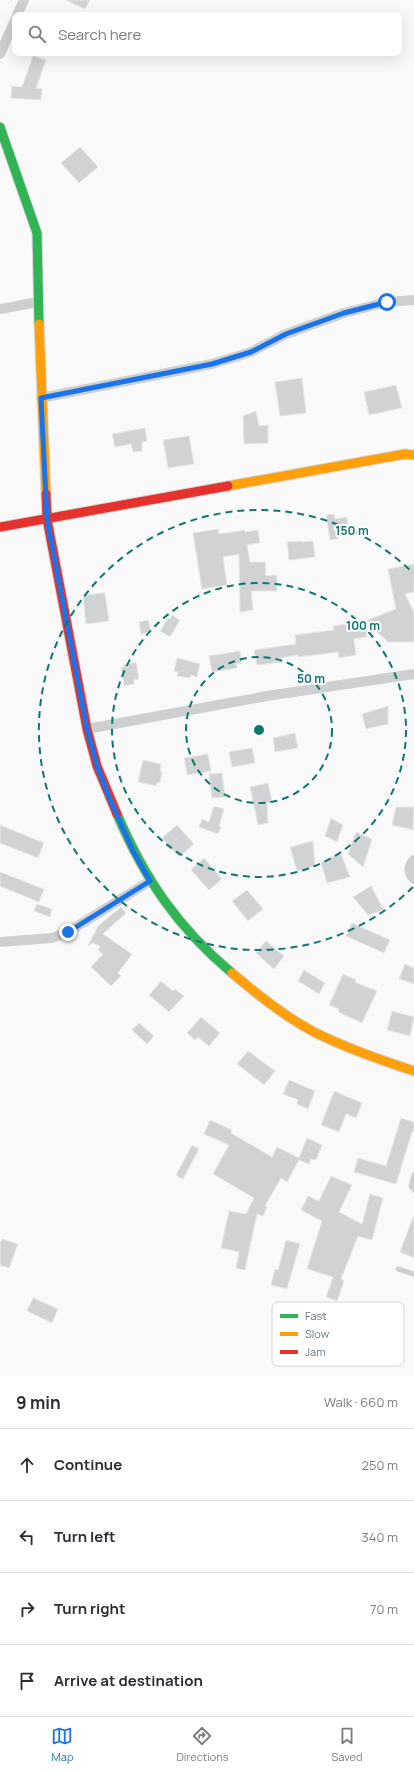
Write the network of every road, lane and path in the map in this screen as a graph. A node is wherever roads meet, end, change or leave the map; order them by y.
1 (24, 0) edge
2 (18, 12) edge
3 (12, 27) edge
4 (0, 54) edge
5 (0, 127) edge
6 (414, 300) edge
7 (38, 302) junction
8 (0, 309) edge
9 (41, 398) junction
10 (414, 455) edge
11 (47, 519) junction
12 (0, 528) edge
13 (414, 674) edge
14 (87, 729) junction
15 (414, 860) edge
16 (414, 879) edge
17 (150, 881) junction
18 (0, 942) edge
19 (414, 1071) edge
20 (414, 1175) edge
21 (414, 1190) edge
22 (398, 1269) dead end
23 (414, 1274) edge

1 - 2 street
3 - 4 street
5 - 7 street
6 - 9 street
7 - 8 street
7 - 9 street
9 - 11 street
10 - 11 street
11 - 12 street
11 - 14 street
13 - 14 street
14 - 17 street
15 - 16 street
17 - 18 street
17 - 19 street
20 - 21 lane
22 - 23 lane

